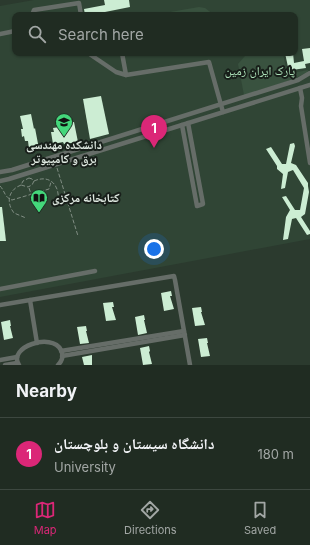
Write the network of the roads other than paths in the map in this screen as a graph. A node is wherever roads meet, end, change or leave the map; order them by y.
1 (33, 12) edge
2 (81, 12) edge
3 (12, 32) edge
4 (0, 34) edge
5 (92, 56) edge
6 (123, 56) edge
7 (310, 73) edge
8 (126, 75) junction
9 (310, 78) edge
10 (310, 85) edge
11 (300, 88) junction
12 (220, 104) junction
13 (223, 112) junction
14 (188, 123) junction
15 (182, 125) junction
16 (308, 138) edge
17 (194, 156) junction
18 (188, 157) junction
19 (310, 162) edge
20 (0, 172) edge
21 (0, 180) edge
22 (95, 271) dead end
23 (0, 289) edge
24 (30, 300) junction
25 (0, 306) edge
26 (185, 333) junction
27 (37, 343) junction
28 (62, 353) junction
29 (17, 357) junction
30 (0, 360) edge
31 (18, 364) edge
32 (5, 365) edge
33 (58, 365) edge
34 (190, 365) edge

1 - 2 lane
3 - 4 lane
5 - 8 lane
6 - 8 lane
7 - 9 lane
7 - 12 lane
8 - 12 lane
10 - 11 lane
11 - 13 lane
11 - 16 lane
12 - 13 lane
12 - 20 lane
13 - 14 lane
14 - 15 lane
14 - 17 lane
15 - 18 lane
15 - 21 lane
16 - 19 lane
17 - 18 lane
17 - 18 lane
22 - 23 lane
24 - 25 lane
24 - 26 lane
24 - 27 lane
26 - 28 lane
26 - 34 lane
27 - 28 lane
27 - 29 lane
28 - 33 lane
29 - 30 lane
29 - 31 lane
31 - 32 lane

